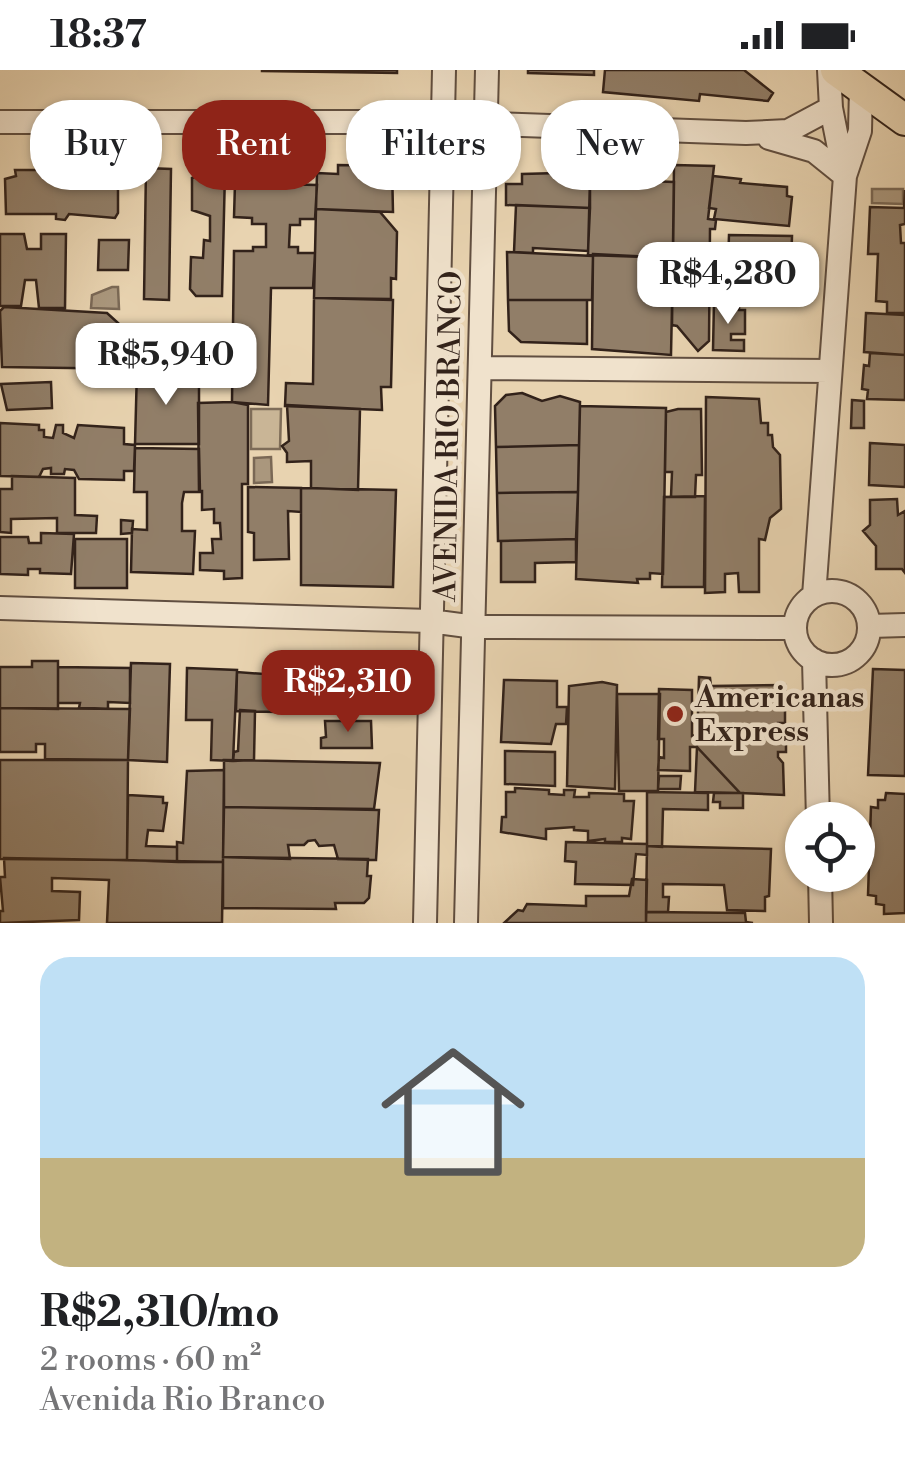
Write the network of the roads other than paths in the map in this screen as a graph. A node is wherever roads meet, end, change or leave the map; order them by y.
1 (444, 70) edge
2 (487, 70) edge
3 (833, 70) edge
4 (862, 79) edge
5 (443, 100) edge
6 (485, 100) edge
7 (831, 108) junction
8 (905, 120) edge
9 (0, 122) edge
10 (346, 122) edge
11 (521, 124) edge
12 (746, 133) junction
13 (845, 176) junction
14 (440, 190) edge
15 (483, 190) edge
16 (481, 368) junction
17 (830, 371) junction
18 (814, 596) junction
19 (0, 608) edge
20 (430, 622) junction
21 (870, 626) junction
22 (905, 626) edge
23 (474, 627) junction
24 (795, 628) junction
25 (814, 660) junction
26 (818, 802) edge
27 (820, 892) edge
28 (425, 923) edge
29 (466, 923) edge
30 (821, 923) edge

1 - 5 street, AVENIDA RIO BRANCO
2 - 6 street, AVENIDA RIO BRANCO
3 - 4 main road
3 - 7 street
4 - 8 main road
4 - 13 street
7 - 12 street
7 - 13 street
9 - 10 street
11 - 12 street
12 - 13 street
13 - 17 street
14 - 20 street, AVENIDA RIO BRANCO
15 - 16 street, AVENIDA RIO BRANCO
16 - 17 street
16 - 23 street, AVENIDA RIO BRANCO
17 - 18 street
18 - 21 street
18 - 24 street
19 - 20 street
20 - 23 street
20 - 28 street, AVENIDA RIO BRANCO
21 - 22 street
21 - 25 street
23 - 24 street
23 - 29 street, AVENIDA RIO BRANCO
24 - 25 street
25 - 26 street
27 - 30 street

